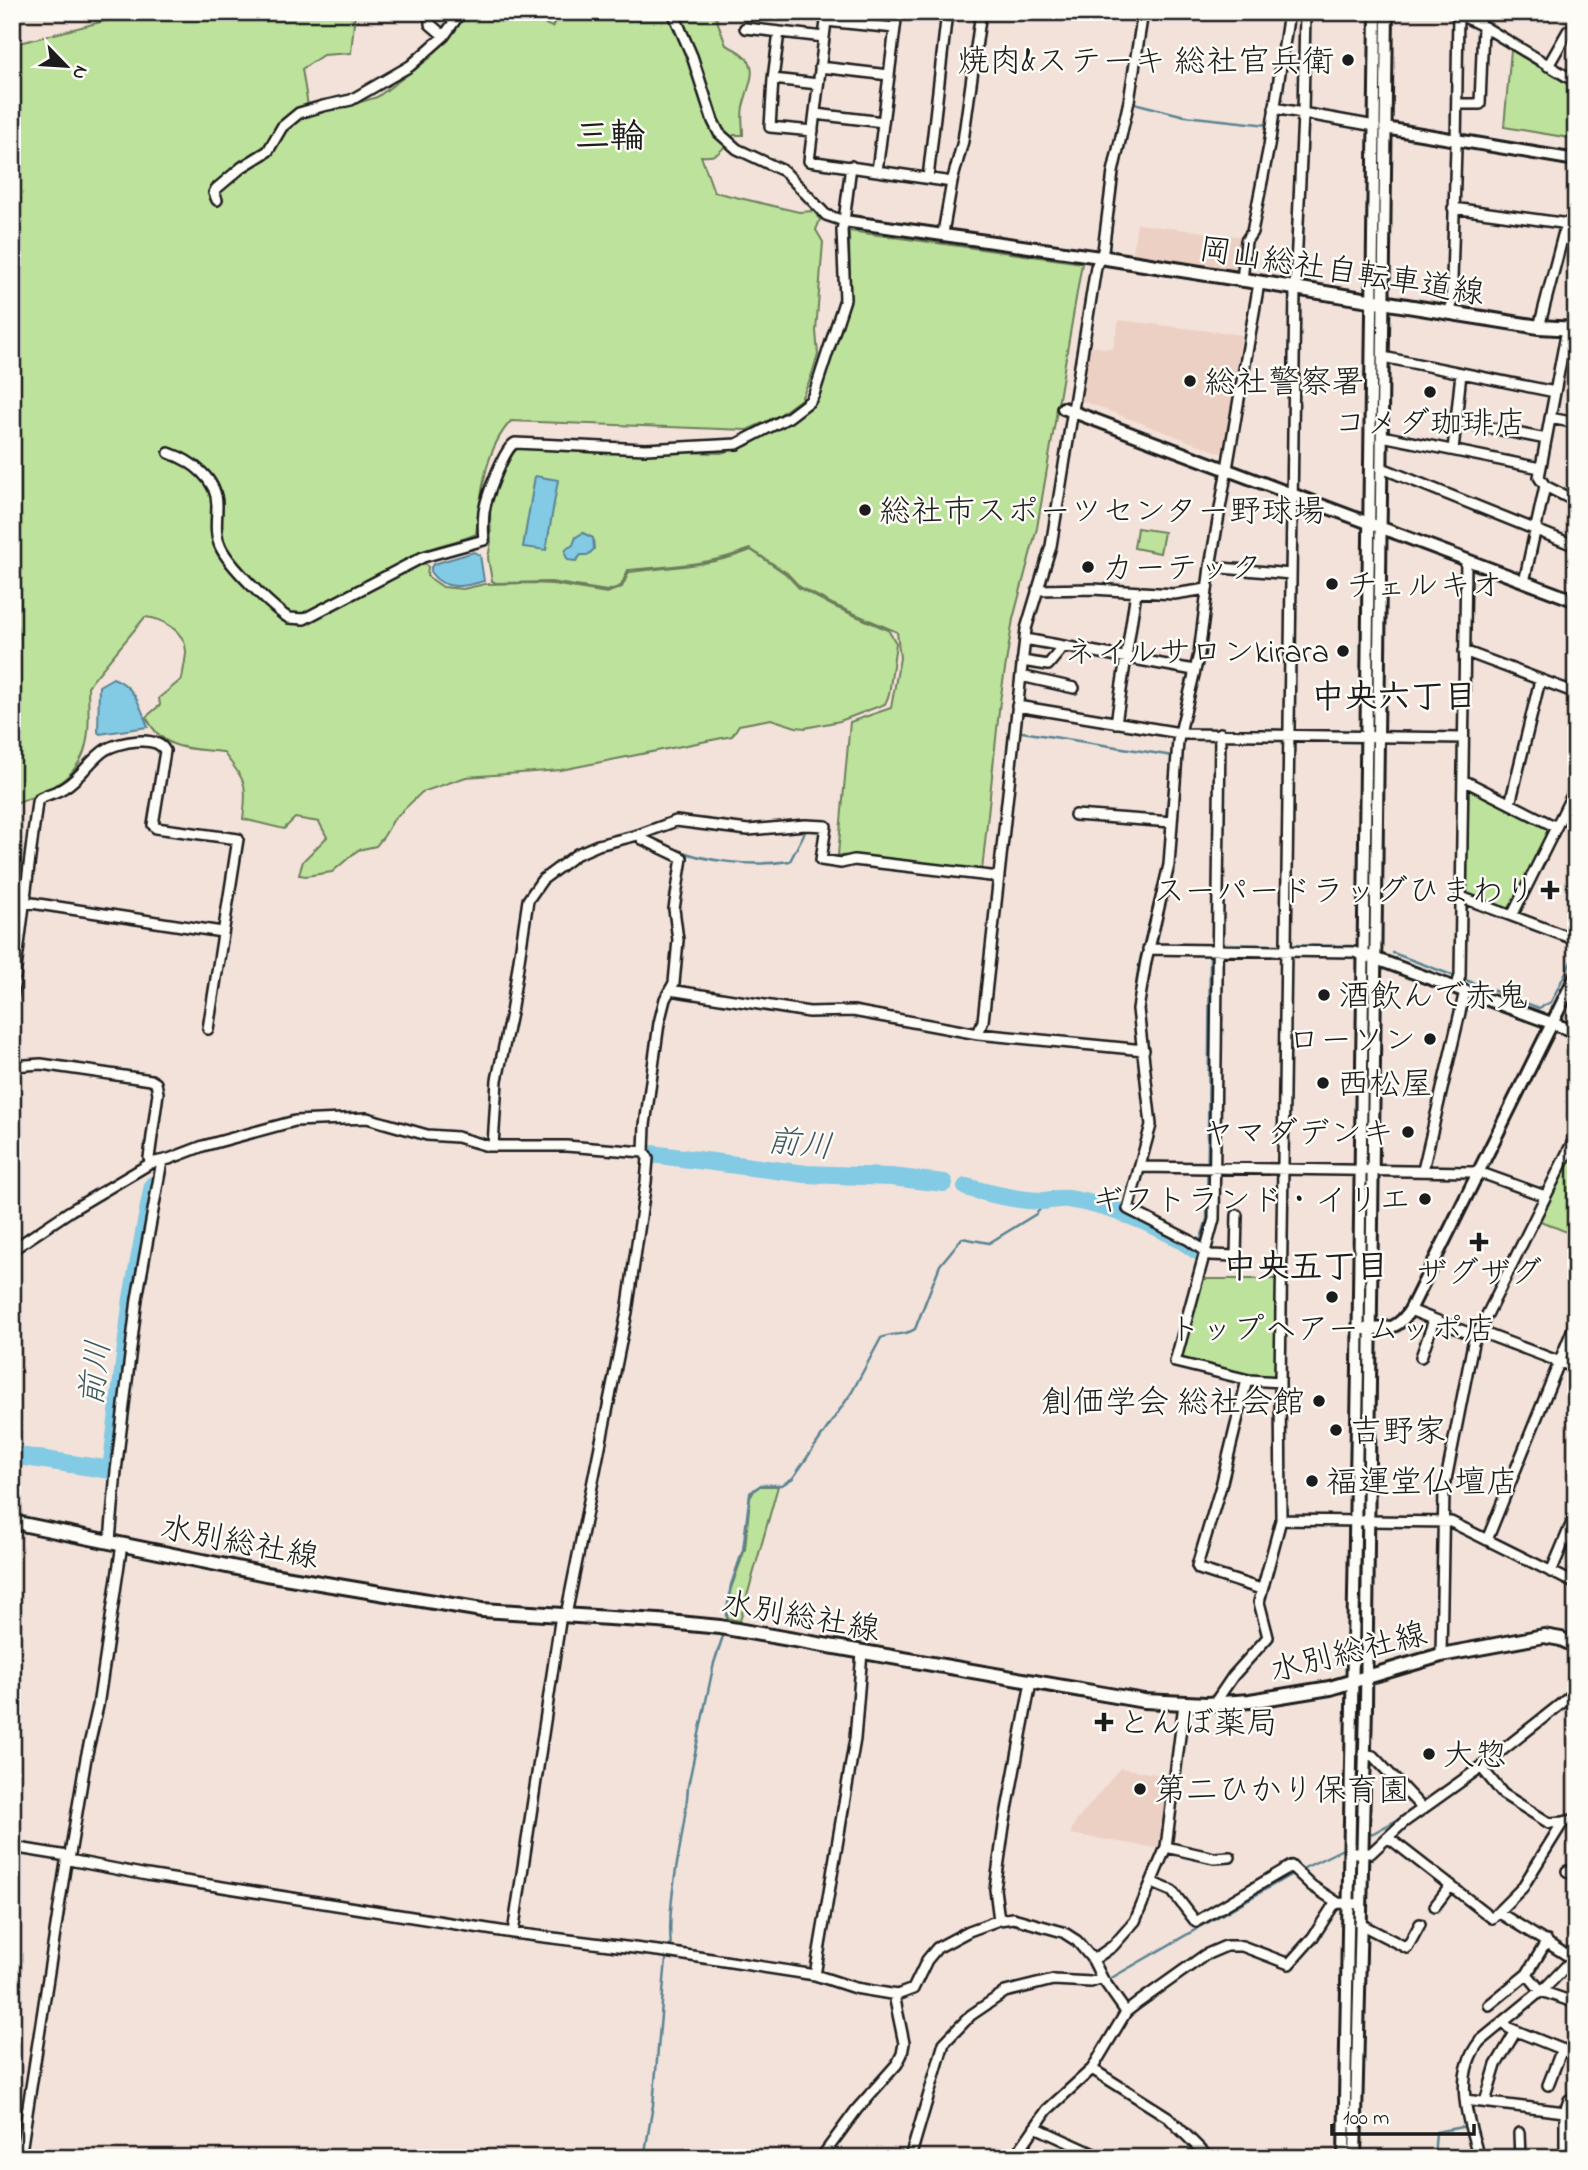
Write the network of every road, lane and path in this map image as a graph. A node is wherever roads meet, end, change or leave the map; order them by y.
1 (430, 12) edge
2 (461, 12) edge
3 (673, 12) edge
4 (897, 12) edge
5 (947, 12) edge
6 (981, 12) edge
7 (1143, 12) edge
8 (1289, 12) edge
9 (1305, 12) edge
10 (1376, 12) edge
11 (1387, 12) edge
12 (1457, 12) edge
13 (831, 17) edge
14 (430, 24) junction
15 (1483, 26) junction
16 (745, 28) dead end
17 (895, 28) junction
18 (1568, 31) dead end
19 (779, 32) junction
20 (444, 36) junction
21 (824, 37) junction
22 (430, 49) junction
23 (1548, 66) junction
24 (820, 67) junction
25 (889, 75) junction
26 (773, 79) junction
27 (1576, 82) edge
28 (818, 85) junction
29 (1457, 104) junction
30 (1274, 108) junction
31 (815, 114) junction
32 (1303, 114) junction
33 (883, 122) junction
34 (1380, 127) junction
35 (813, 131) junction
36 (1456, 140) junction
37 (1575, 158) edge
38 (851, 166) junction
39 (877, 170) junction
40 (928, 177) junction
41 (952, 182) junction
42 (217, 200) dead end
43 (1453, 208) junction
44 (844, 221) junction
45 (1571, 225) edge
46 (943, 233) junction
47 (1100, 257) junction
48 (1242, 281) junction
49 (1259, 284) junction
50 (1295, 289) junction
51 (1378, 302) junction
52 (1451, 313) junction
53 (1539, 327) junction
54 (1571, 329) edge
55 (1383, 357) junction
56 (1461, 373) junction
57 (1555, 392) junction
58 (1067, 410) junction
59 (1550, 418) junction
60 (1456, 421) junction
61 (1576, 423) edge
62 (1382, 436) junction
63 (1546, 439) junction
64 (1452, 450) junction
65 (169, 453) dead end
66 (1382, 468) junction
67 (1540, 468) junction
68 (1228, 472) junction
69 (1545, 486) junction
70 (1293, 495) junction
71 (1567, 497) dead end
72 (1369, 524) junction
73 (1381, 528) junction
74 (1536, 531) junction
75 (1576, 546) edge
76 (1466, 560) junction
77 (1210, 567) junction
78 (1292, 574) junction
79 (1524, 582) junction
80 (1205, 589) junction
81 (1037, 590) junction
82 (1136, 592) junction
83 (1576, 601) edge
84 (1025, 639) junction
85 (1063, 647) junction
86 (1464, 651) junction
87 (1126, 658) junction
88 (1022, 662) junction
89 (1192, 669) junction
90 (1021, 676) junction
91 (1540, 680) junction
92 (1074, 688) dead end
93 (1576, 693) edge
94 (1017, 706) junction
95 (1116, 723) junction
96 (1177, 733) junction
97 (1220, 733) junction
98 (1288, 735) junction
99 (1372, 736) junction
100 (1464, 738) junction
101 (1463, 780) junction
102 (1576, 787) edge
103 (1510, 804) junction
104 (1075, 815) dead end
105 (1168, 822) junction
106 (1556, 827) junction
107 (642, 839) dead end
108 (999, 877) junction
109 (12, 894) edge
110 (1461, 897) junction
111 (26, 899) junction
112 (1512, 916) junction
113 (222, 932) junction
114 (1576, 940) edge
115 (1287, 947) junction
116 (1148, 949) junction
117 (1217, 950) junction
118 (1369, 956) junction
119 (1576, 975) edge
120 (1460, 984) junction
121 (670, 990) junction
122 (12, 1001) edge
123 (1552, 1023) junction
124 (208, 1029) dead end
125 (1576, 1032) edge
126 (978, 1034) junction
127 (1141, 1050) junction
128 (12, 1066) edge
129 (1576, 1135) edge
130 (493, 1146) junction
131 (644, 1152) junction
132 (162, 1161) junction
133 (151, 1163) junction
134 (1140, 1167) junction
135 (1210, 1167) junction
136 (1283, 1168) junction
137 (1366, 1169) junction
138 (1423, 1170) junction
139 (1478, 1174) junction
140 (1545, 1196) junction
141 (1237, 1215) dead end
142 (1201, 1249) junction
143 (12, 1250) edge
144 (1410, 1310) junction
145 (1434, 1320) junction
146 (1576, 1321) edge
147 (1364, 1329) junction
148 (1477, 1334) junction
149 (1420, 1357) dead end
150 (1559, 1362) junction
151 (1576, 1368) edge
152 (1247, 1380) junction
153 (1280, 1382) junction
154 (1576, 1513) edge
155 (1281, 1520) junction
156 (1355, 1521) junction
157 (1368, 1521) junction
158 (12, 1522) edge
159 (1443, 1522) junction
160 (1487, 1540) junction
161 (116, 1542) junction
162 (1552, 1572) junction
163 (1576, 1584) edge
164 (1261, 1590) junction
165 (564, 1615) junction
166 (1576, 1646) edge
167 (862, 1652) junction
168 (1441, 1655) junction
169 (1366, 1677) junction
170 (1352, 1681) junction
171 (1031, 1682) junction
172 (1576, 1692) edge
173 (1184, 1704) junction
174 (1214, 1704) junction
175 (1364, 1754) junction
176 (1481, 1767) junction
177 (1421, 1807) junction
178 (1576, 1819) edge
179 (1563, 1822) junction
180 (1389, 1838) junction
181 (1356, 1846) junction
182 (12, 1847) edge
183 (1166, 1847) junction
184 (1230, 1857) dead end
185 (68, 1858) junction
186 (1567, 1871) dead end
187 (1576, 1877) edge
188 (1153, 1883) junction
189 (1451, 1885) junction
190 (1349, 1903) junction
191 (1435, 1906) dead end
192 (1498, 1912) junction
193 (999, 1920) junction
194 (1360, 1924) junction
195 (1420, 1924) dead end
196 (513, 1933) junction
197 (1546, 1941) junction
198 (1572, 1957) edge
199 (1093, 1960) junction
200 (1527, 1974) junction
201 (815, 1975) junction
202 (1104, 1981) junction
203 (1540, 1989) junction
204 (894, 1995) junction
205 (1576, 2003) edge
206 (1489, 2005) dead end
207 (1126, 2012) junction
208 (1503, 2022) junction
209 (1516, 2031) junction
210 (1562, 2049) junction
211 (1576, 2055) edge
212 (1092, 2069) junction
213 (1548, 2085) dead end
214 (1465, 2100) junction
215 (1569, 2100) dead end
216 (1485, 2102) junction
217 (1566, 2112) junction
218 (1035, 2127) junction
219 (1519, 2133) dead end
220 (20, 2158) edge
221 (821, 2158) edge
222 (910, 2158) edge
223 (1014, 2158) edge
224 (1102, 2158) edge
225 (1209, 2158) edge
226 (1344, 2158) edge
227 (1355, 2158) edge
228 (1479, 2158) edge
229 (1520, 2158) edge
230 (1565, 2158) edge

1 - 14 street
2 - 20 street
3 - 44 street
4 - 17 street
5 - 40 street
6 - 41 street
7 - 47 street
8 - 30 street
9 - 32 street
10 - 34 street
11 - 34 street
12 - 15 street
12 - 29 street
13 - 17 street
13 - 21 street
14 - 20 street
14 - 22 street
15 - 23 street
15 - 29 street
16 - 19 street
17 - 25 street
18 - 23 street
19 - 21 street
19 - 26 street
20 - 22 street
21 - 24 street
22 - 42 street
23 - 27 street
24 - 25 street
24 - 28 street
25 - 33 street
26 - 28 street
26 - 35 street
28 - 31 street
29 - 36 street
30 - 32 street
30 - 48 street
31 - 33 street
31 - 35 street
32 - 34 street
32 - 50 street
33 - 39 street
34 - 36 street
34 - 51 street
35 - 38 street
36 - 37 street
36 - 43 street
38 - 39 street
38 - 44 street
39 - 40 street
40 - 41 street
41 - 46 street
43 - 45 street
43 - 52 street
44 - 46 street
44 - 65 street
45 - 53 street
46 - 47 street
47 - 48 main road, 岡山総社自転車道線
47 - 58 street
48 - 49 main road, 岡山総社自転車道線
49 - 50 main road, 岡山総社自転車道線
49 - 68 street
50 - 51 main road, 岡山総社自転車道線
50 - 70 street
51 - 52 main road, 岡山総社自転車道線
51 - 55 street
51 - 72 street
52 - 53 main road, 岡山総社自転車道線
53 - 54 main road, 岡山総社自転車道線
54 - 57 street
55 - 56 street
55 - 62 street
56 - 57 street
56 - 60 street
57 - 59 street
58 - 68 street
58 - 81 street
59 - 61 street
59 - 63 street
60 - 63 street
60 - 64 street
62 - 64 street
62 - 66 street
63 - 67 street
64 - 67 street
66 - 73 street
66 - 74 street
67 - 69 street
68 - 70 street
68 - 77 street
69 - 71 street
69 - 74 street
70 - 72 street
70 - 78 street
72 - 73 street
72 - 99 street
73 - 76 street
73 - 99 street
74 - 75 street
74 - 79 street
76 - 79 street
76 - 86 street
77 - 78 street
77 - 80 street
78 - 98 street
79 - 83 street
80 - 82 street
80 - 89 street
81 - 82 street
81 - 84 street
82 - 87 street
84 - 85 street
84 - 88 street
85 - 87 street
85 - 88 street
86 - 91 street
86 - 100 street
87 - 89 street
87 - 95 street
88 - 90 street
89 - 96 street
90 - 92 street
90 - 94 street
91 - 93 street
91 - 103 street
94 - 95 street
94 - 108 street
95 - 96 street
96 - 97 street
96 - 105 street
97 - 98 street
97 - 117 street
98 - 99 street
98 - 115 street
99 - 100 street
99 - 118 street
100 - 101 street
101 - 103 street
101 - 110 street
102 - 106 street
103 - 106 street
104 - 105 street
105 - 116 street
106 - 112 street
107 - 121 street
108 - 126 street
108 - 130 street
109 - 111 street
110 - 112 street
110 - 120 street
111 - 113 street
111 - 113 street
111 - 122 street
112 - 114 street
113 - 124 street
115 - 117 street
115 - 118 street
115 - 136 street
116 - 117 street
116 - 127 street
117 - 135 street
118 - 120 street
118 - 137 street
119 - 123 street
120 - 123 street
120 - 138 street
121 - 126 street
121 - 131 street
123 - 125 street
123 - 139 street
126 - 127 street
127 - 134 street
128 - 133 street
129 - 140 street
130 - 131 street
130 - 132 street
131 - 165 street
132 - 133 street
132 - 161 street
133 - 143 street
134 - 135 street
134 - 142 street
135 - 136 street
135 - 142 street
136 - 137 street
136 - 153 street
137 - 138 street
137 - 147 street
138 - 139 street
139 - 140 street
139 - 144 street
140 - 148 street
141 - 142 street
142 - 152 street
144 - 145 street
144 - 147 street
145 - 148 street
145 - 149 street
146 - 150 street
147 - 156 street
147 - 157 street
148 - 150 street
148 - 159 street
150 - 151 street
150 - 160 street
152 - 153 street
152 - 164 street
153 - 155 street
154 - 162 street
155 - 156 street
155 - 164 street
156 - 157 street
156 - 170 street
157 - 159 street
157 - 169 street
158 - 161 main road, 水別総社線
159 - 160 street
159 - 168 street
160 - 162 street
161 - 165 main road, 水別総社線
161 - 185 street
162 - 163 street
164 - 174 street
165 - 167 main road, 水別総社線
165 - 196 street
166 - 168 main road, 水別総社線
167 - 171 main road, 水別総社線
167 - 201 street
168 - 169 main road, 水別総社線
169 - 170 main road, 水別総社線
169 - 175 street
170 - 174 main road, 水別総社線
170 - 181 street
171 - 173 main road, 水別総社線
171 - 193 street
172 - 176 street
173 - 174 main road, 水別総社線
173 - 183 street
175 - 177 street
175 - 181 street
176 - 177 street
176 - 179 street
177 - 180 street
178 - 179 street
179 - 192 street
180 - 181 street
180 - 189 street
181 - 190 street
182 - 185 street
183 - 184 street
183 - 188 street
185 - 196 street
185 - 220 street
186 - 187 street
188 - 190 street
188 - 199 street
189 - 191 street
189 - 192 street
190 - 194 street
190 - 207 street
190 - 226 street
192 - 197 street
193 - 199 street
193 - 204 street
194 - 195 street
194 - 227 street
196 - 201 street
197 - 198 street
197 - 200 street
198 - 203 street
199 - 202 street
200 - 203 street
200 - 206 street
201 - 204 street
202 - 207 street
202 - 222 street
203 - 205 street
203 - 208 street
204 - 221 street
207 - 212 street
208 - 209 street
208 - 214 street
209 - 210 street
209 - 216 street
210 - 211 street
210 - 213 street
212 - 218 street
212 - 225 street
214 - 216 street
214 - 228 street
215 - 217 street
216 - 217 street
217 - 230 street
218 - 223 street
218 - 224 street
219 - 229 street

